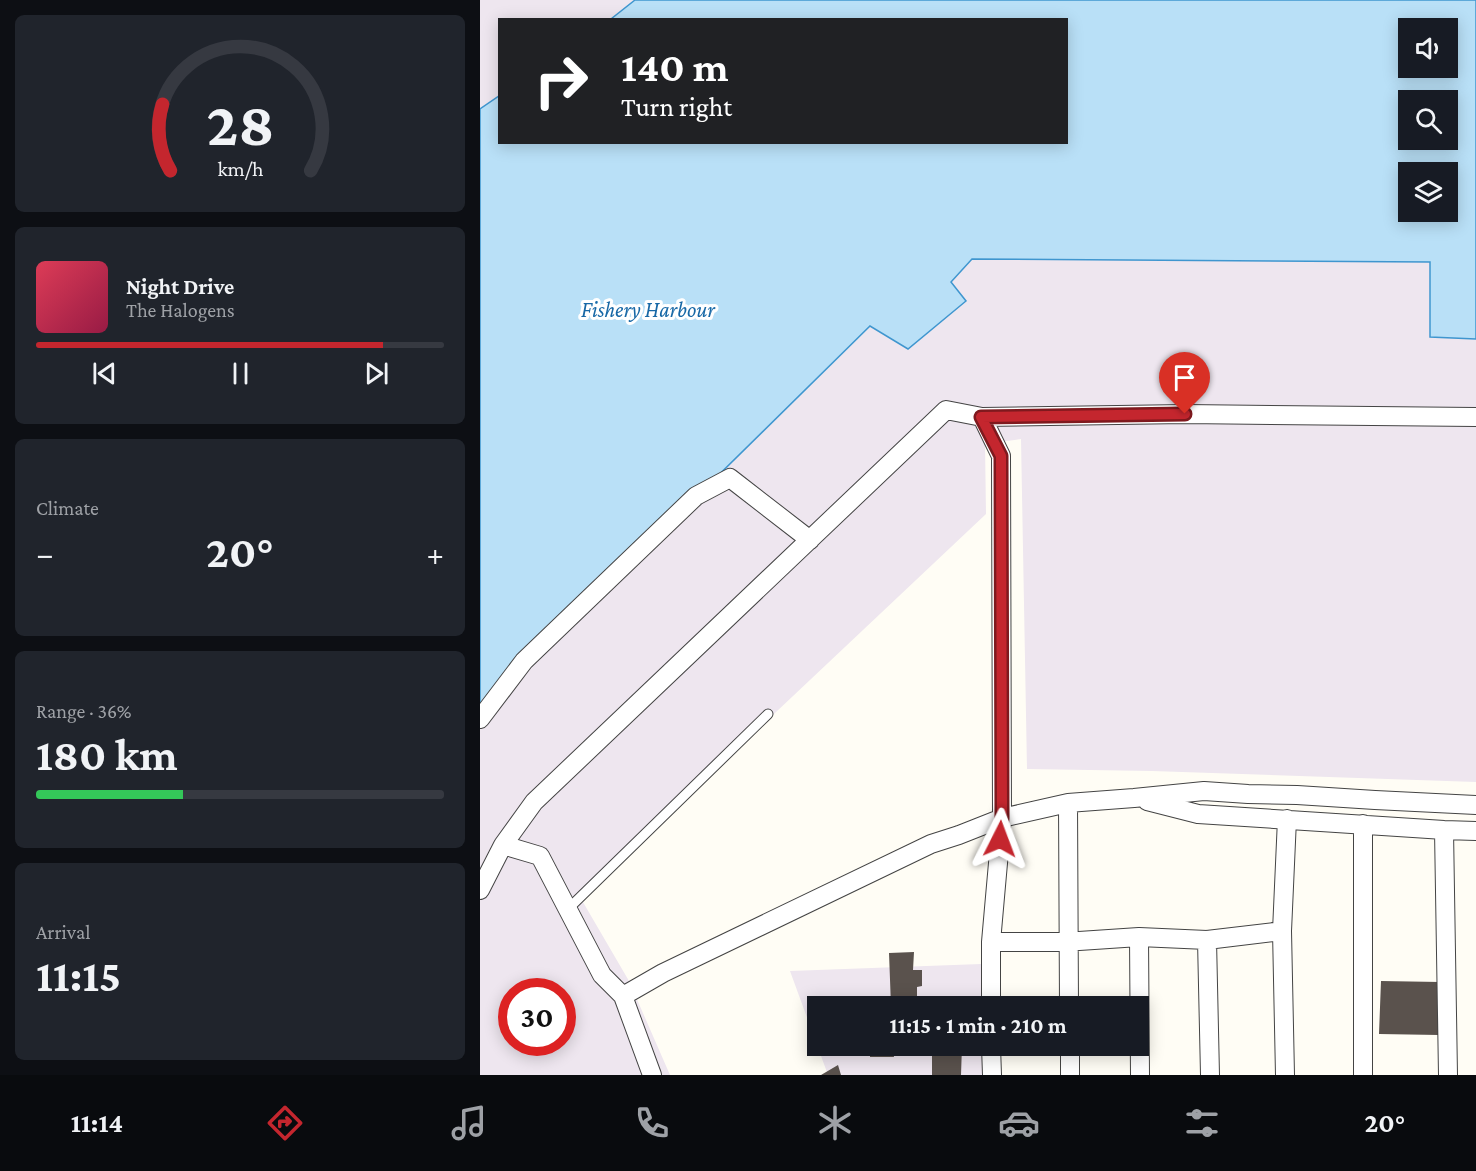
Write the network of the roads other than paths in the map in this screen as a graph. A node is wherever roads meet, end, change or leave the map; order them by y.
1 (981, 417) junction
2 (1476, 417) edge
3 (810, 540) junction
4 (768, 714) dead end
5 (480, 719) edge
6 (1134, 798) junction
7 (1068, 803) junction
8 (1476, 805) edge
9 (1002, 818) junction
10 (1287, 819) junction
11 (1363, 824) junction
12 (1444, 830) junction
13 (1476, 831) edge
14 (503, 845) junction
15 (480, 890) edge
16 (568, 909) junction
17 (1282, 931) junction
18 (1139, 937) junction
19 (1207, 940) junction
20 (1069, 941) junction
21 (991, 942) junction
22 (623, 996) junction
23 (991, 996) edge
24 (1070, 996) edge
25 (991, 1056) edge
26 (1070, 1056) edge
27 (652, 1075) edge
28 (992, 1075) edge
29 (1070, 1075) edge
30 (1140, 1075) edge
31 (1210, 1075) edge
32 (1285, 1075) edge
33 (1363, 1075) edge
34 (1448, 1075) edge

1 - 2 street
1 - 3 street
1 - 9 street
3 - 5 street
3 - 14 street
4 - 16 lane
6 - 7 street
6 - 8 street
6 - 10 street
7 - 9 street
7 - 20 street
9 - 21 street
9 - 22 street
10 - 11 street
10 - 17 street
11 - 12 street
11 - 33 street
12 - 13 street
12 - 34 street
14 - 15 street
14 - 16 street
16 - 22 street
17 - 19 street
17 - 32 street
18 - 19 street
18 - 20 street
18 - 30 street
19 - 31 street
20 - 21 street
20 - 24 street
21 - 23 street
22 - 27 street
25 - 28 street
26 - 29 street

